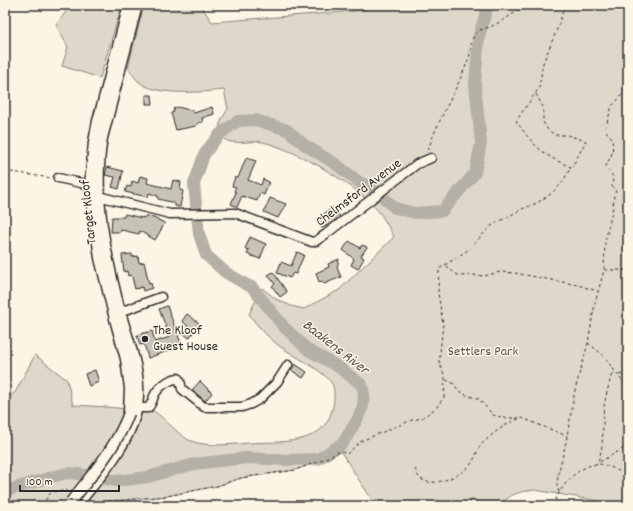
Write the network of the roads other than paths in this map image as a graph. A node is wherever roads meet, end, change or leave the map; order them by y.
1 (129, 5) edge
2 (137, 5) edge
3 (110, 90) junction
4 (430, 154) road end
5 (58, 178) road end
6 (94, 192) junction
7 (161, 297) dead end
8 (120, 312) junction
9 (288, 365) dead end
10 (133, 413) junction
11 (72, 502) edge

1 - 3 main road, Target Kloof
2 - 3 main road, Target Kloof
3 - 6 main road, Target Kloof
3 - 6 main road, Target Kloof
4 - 6 street, Chelmsford Avenue
5 - 6 street, Chelmsford Avenue
6 - 8 main road, Target Kloof
6 - 10 main road, Target Kloof
7 - 8 street
8 - 10 main road, Target Kloof
9 - 10 street
10 - 11 main road, bridge
10 - 11 main road

